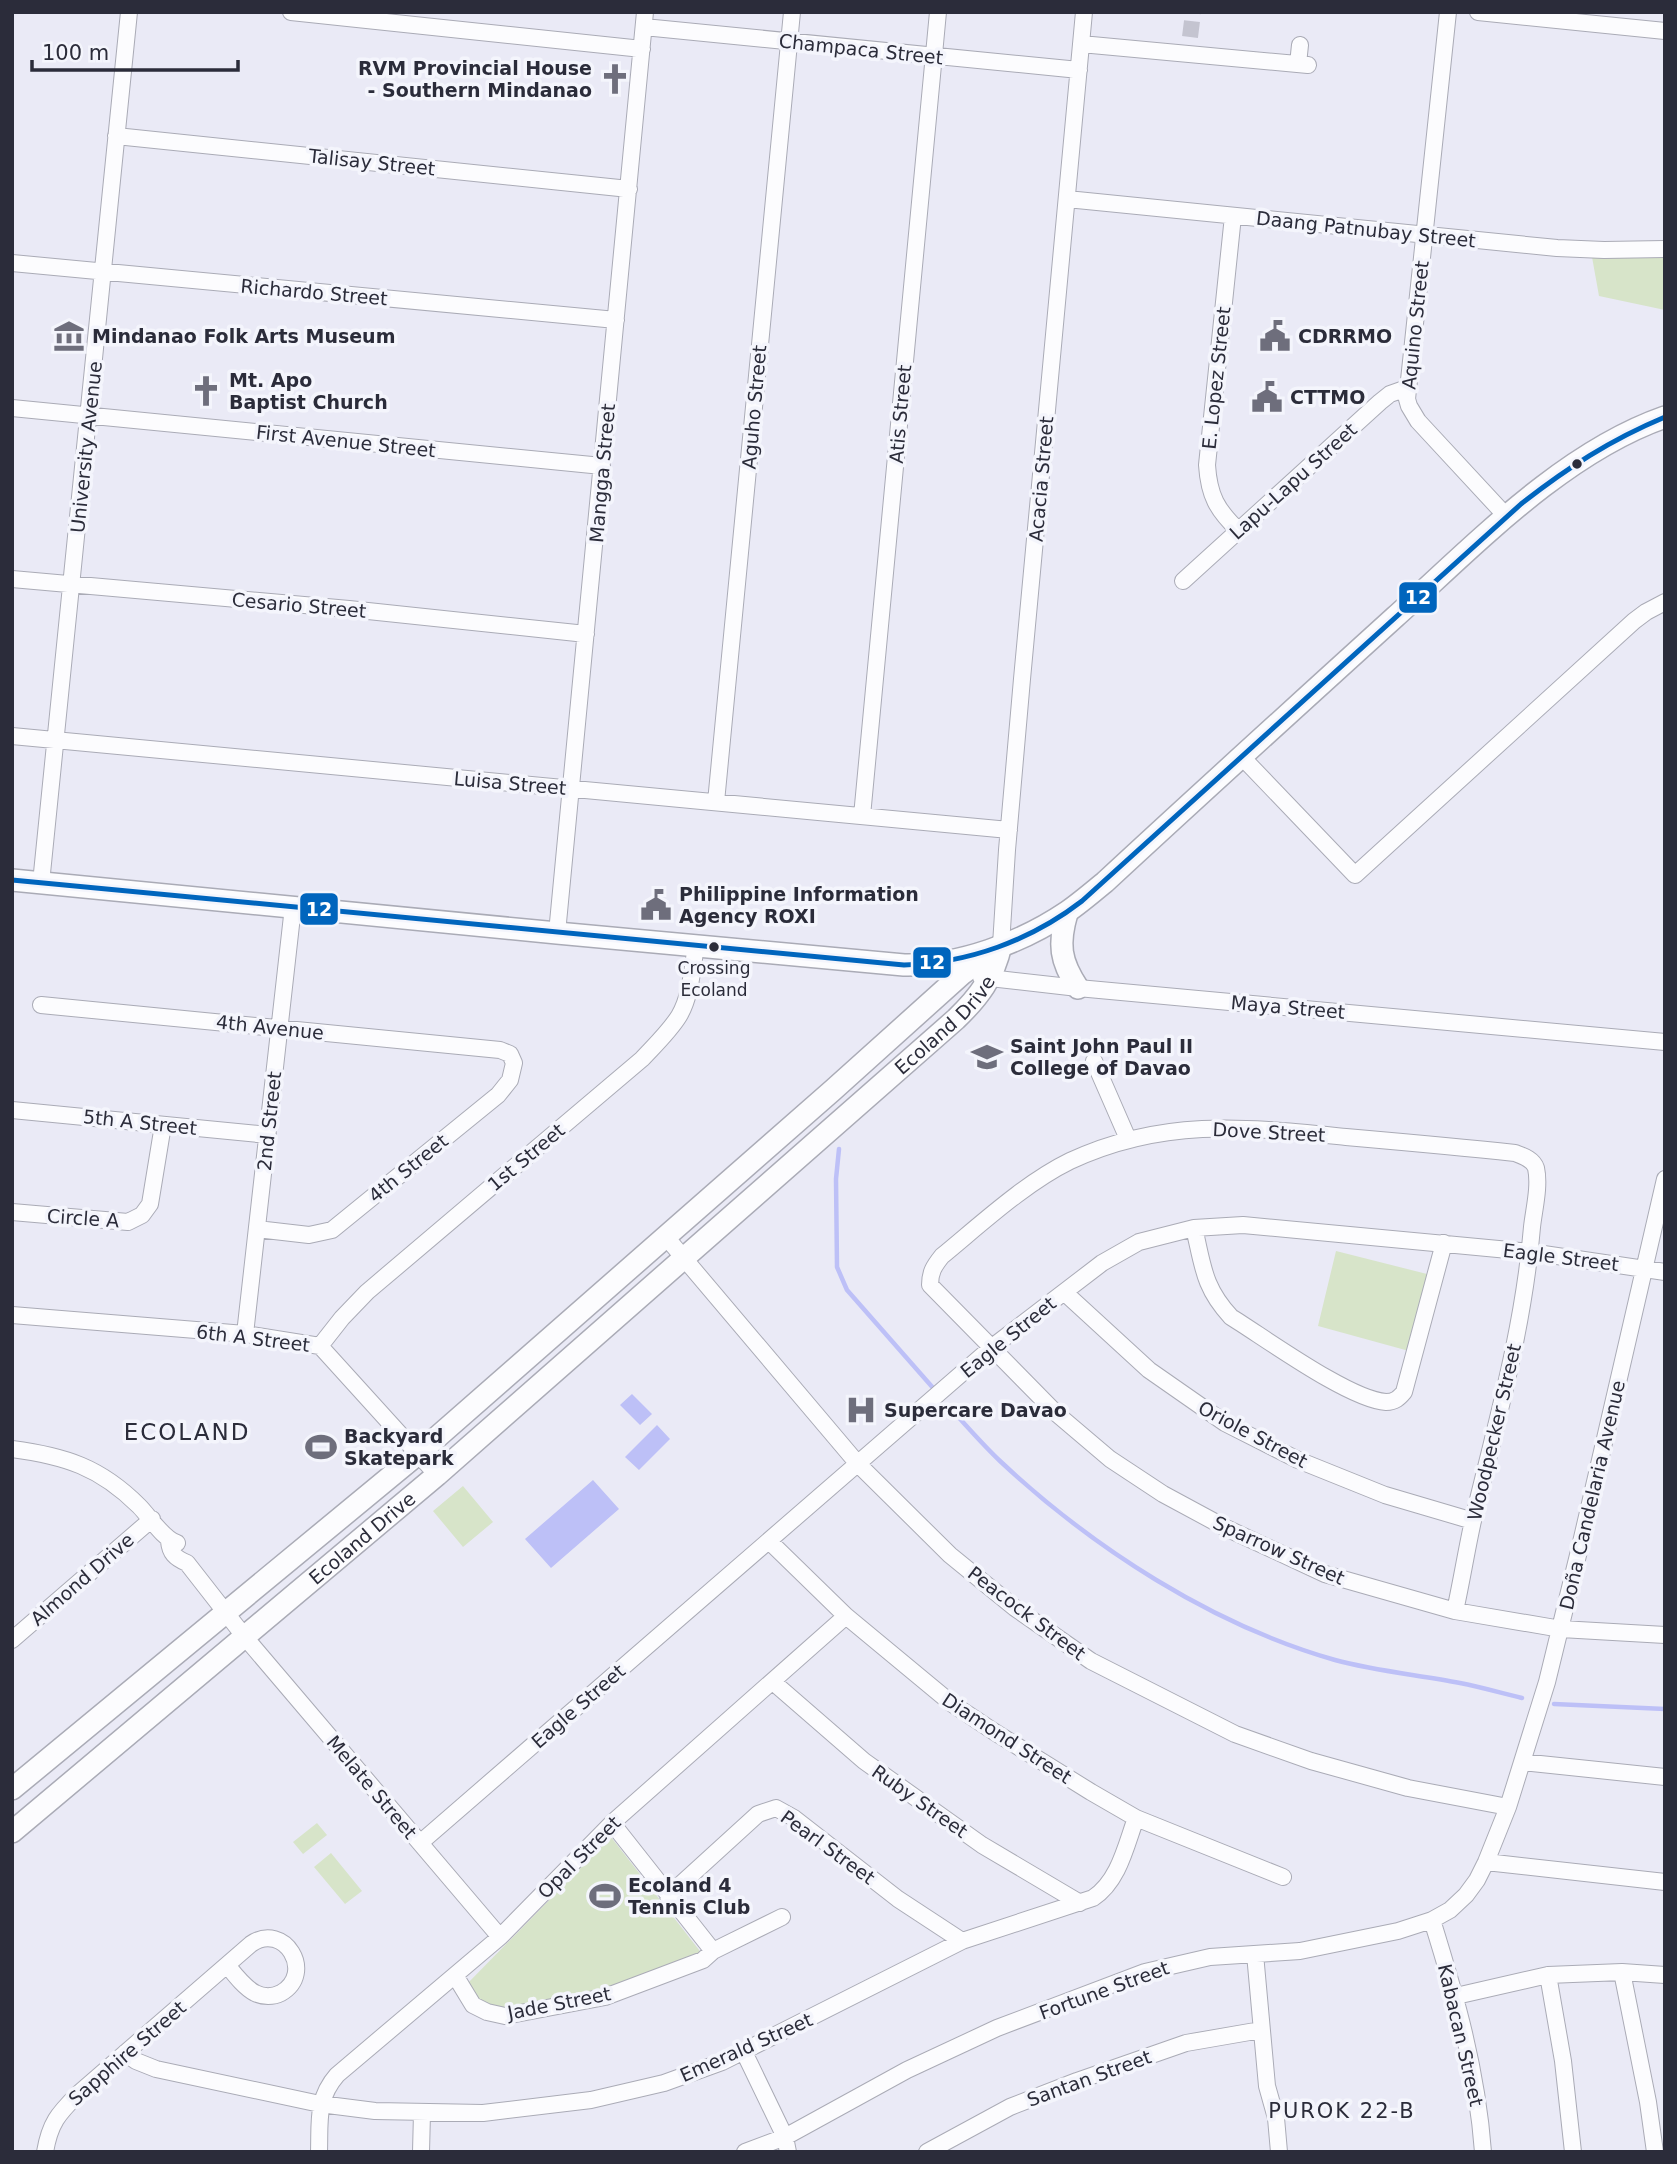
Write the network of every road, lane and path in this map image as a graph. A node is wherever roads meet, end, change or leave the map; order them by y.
1 (129, 12) edge
2 (291, 12) edge
3 (792, 12) edge
4 (938, 12) edge
5 (1084, 12) edge
6 (1448, 12) edge
7 (1478, 12) edge
8 (645, 20) edge
9 (1665, 31) edge
10 (1191, 37) tunnel mouth
11 (789, 41) junction
12 (1081, 44) junction
13 (1300, 45) dead end
14 (642, 48) junction
15 (1189, 54) junction
16 (934, 56) junction
17 (1079, 70) junction
18 (116, 136) junction
19 (629, 189) junction
20 (1067, 199) junction
21 (1233, 216) junction
22 (1425, 235) junction
23 (1665, 249) edge
24 (12, 263) edge
25 (103, 272) junction
26 (616, 320) junction
27 (1407, 388) junction
28 (12, 408) edge
29 (89, 416) junction
30 (1665, 417) edge
31 (602, 466) junction
32 (1507, 517) junction
33 (1239, 531) junction
34 (12, 579) edge
35 (1183, 581) dead end
36 (72, 584) junction
37 (1665, 602) edge
38 (586, 634) junction
39 (12, 736) edge
40 (56, 740) junction
41 (1241, 756) junction
42 (571, 789) junction
43 (716, 802) junction
44 (862, 816) junction
45 (1009, 830) junction
46 (12, 880) edge
47 (41, 883) junction
48 (293, 908) junction
49 (1067, 912) junction
50 (557, 933) junction
51 (696, 946) junction
52 (1001, 946) junction
53 (913, 965) junction
54 (962, 974) junction
55 (990, 978) junction
56 (1078, 988) junction
57 (41, 1005) dead end
58 (279, 1028) junction
59 (1665, 1042) edge
60 (500, 1050) joint
61 (1094, 1061) dead end
62 (12, 1110) edge
63 (163, 1125) junction
64 (268, 1135) junction
65 (1128, 1139) junction
66 (1665, 1179) edge
67 (12, 1212) edge
68 (1194, 1228) junction
69 (257, 1229) junction
70 (666, 1237) junction
71 (1444, 1243) junction
72 (1530, 1252) junction
73 (684, 1259) junction
74 (1645, 1268) junction
75 (1665, 1272) edge
76 (1063, 1292) junction
77 (12, 1315) edge
78 (245, 1334) junction
79 (320, 1346) junction
80 (991, 1348) junction
81 (13, 1453) edge
82 (419, 1453) junction
83 (858, 1464) junction
84 (437, 1475) junction
85 (152, 1519) junction
86 (1473, 1521) junction
87 (769, 1541) junction
88 (1455, 1611) junction
89 (225, 1612) junction
90 (846, 1616) junction
91 (1561, 1629) junction
92 (1665, 1635) edge
93 (244, 1636) junction
94 (12, 1640) edge
95 (773, 1682) junction
96 (1522, 1762) junction
97 (1665, 1777) edge
98 (12, 1789) edge
99 (1507, 1807) junction
100 (1136, 1818) junction
101 (612, 1823) junction
102 (12, 1832) edge
103 (420, 1843) junction
104 (1486, 1862) junction
105 (1283, 1877) dead end
106 (1665, 1882) edge
107 (668, 1896) junction
108 (1080, 1903) junction
109 (782, 1917) dead end
110 (1432, 1920) junction
111 (500, 1937) junction
112 (962, 1941) junction
113 (713, 1951) junction
114 (1255, 1954) junction
115 (227, 1965) dead end
116 (1622, 1972) junction
117 (1548, 1975) junction
118 (1665, 1975) edge
119 (456, 1977) junction
120 (1456, 1996) junction
121 (1261, 2030) junction
122 (744, 2052) junction
123 (125, 2053) junction
124 (320, 2104) junction
125 (422, 2113) junction
126 (786, 2144) edge
127 (45, 2152) edge
128 (319, 2152) edge
129 (421, 2152) edge
130 (745, 2152) edge
131 (927, 2152) edge
132 (1279, 2152) edge
133 (1483, 2152) edge
134 (1573, 2152) edge
135 (1655, 2152) edge

1 - 18 street, University Avenue
2 - 14 street
3 - 11 street, Aguho Street
4 - 16 street, Atis Street
5 - 12 street, Acacia Street
6 - 22 street, Aquino Street
7 - 9 street
8 - 11 street, Champaca Street
8 - 14 street, Mangga Street
10 - 15 street
11 - 16 street, Champaca Street
11 - 43 street, Aguho Street
12 - 15 street
12 - 17 street, Acacia Street
13 - 15 street
14 - 19 street, Mangga Street
16 - 17 street, Champaca Street
16 - 44 street, Atis Street
17 - 20 street, Acacia Street
18 - 19 street, Talisay Street
18 - 25 street, University Avenue
19 - 26 street, Mangga Street
20 - 21 street, Daang Patnubay Street
20 - 45 street, Acacia Street
21 - 22 street, Daang Patnubay Street
21 - 33 street, E. Lopez Street
22 - 23 street, Daang Patnubay Street
22 - 27 street, Aquino Street
24 - 25 street, Richardo Street
25 - 26 street, Richardo Street
25 - 29 street, University Avenue
26 - 31 street, Mangga Street
27 - 32 street, Aquino Street
27 - 33 street, Lapu-Lapu Street
28 - 29 street, First Avenue Street
29 - 31 street, First Avenue Street
29 - 36 street, University Avenue
30 - 32 main road
31 - 38 street, Mangga Street
32 - 41 main road
33 - 35 street, Lapu-Lapu Street
34 - 36 street, Cesario Street
36 - 38 street, Cesario Street
36 - 40 street, University Avenue
37 - 41 street
38 - 42 street, Mangga Street
39 - 40 street, Luisa Street
40 - 42 street, Luisa Street
40 - 47 street, University Avenue
41 - 49 main road
42 - 43 street, Luisa Street
42 - 50 street, Mangga Street
43 - 44 street, Luisa Street
44 - 45 street, Luisa Street
45 - 52 street, Acacia Street
46 - 47 main road
47 - 48 main road
48 - 50 main road
48 - 58 street, 2nd Street
49 - 52 main road
49 - 56 main road
50 - 51 main road
51 - 53 main road
51 - 79 street, 1st Street
52 - 53 main road
52 - 54 main road, Ecoland Drive
52 - 55 main road, Ecoland Drive
53 - 54 street, Maya Street
54 - 55 street, Maya Street
54 - 70 main road, Ecoland Drive
55 - 56 street, Maya Street
55 - 73 main road, Ecoland Drive
56 - 59 street, Maya Street
57 - 58 street, 4th Avenue
58 - 60 street, 4th Avenue
58 - 64 street, 2nd Street
60 - 69 street, 4th Street
61 - 65 street
62 - 63 street, 5th A Street
63 - 64 street, 5th A Street
63 - 67 street, Circle A
64 - 69 street, 2nd Street
65 - 72 street, Dove Street
65 - 80 street, Dove Street
66 - 74 street, Doña Candelaria Avenue
68 - 71 street, Eagle Street
68 - 71 street
68 - 76 street, Eagle Street
69 - 78 street, 2nd Street
70 - 73 street, Peacock Street
70 - 82 main road, Ecoland Drive
71 - 72 street, Eagle Street
72 - 74 street, Eagle Street
72 - 86 street, Woodpecker Street
73 - 83 street, Peacock Street
73 - 84 main road, Ecoland Drive
74 - 75 street, Eagle Street
74 - 91 street, Doña Candelaria Avenue
76 - 80 street, Eagle Street
76 - 86 street, Oriole Street
77 - 78 street, 6th A Street
78 - 79 street, 6th A Street
79 - 82 street, 6th A Street
80 - 83 street, Eagle Street
80 - 88 street, Sparrow Street
81 - 85 street, Melate Street
82 - 84 street, 6th A Street
82 - 89 main road, Ecoland Drive
83 - 87 street, Eagle Street
83 - 99 street, Peacock Street
84 - 93 main road, Ecoland Drive
85 - 89 street, Melate Street
85 - 94 street, Almond Drive
86 - 88 street, Woodpecker Street
87 - 90 street, Diamond Street
87 - 103 street, Eagle Street
88 - 91 street, Sparrow Street
89 - 93 street, Melate Street
89 - 98 main road, Ecoland Drive
90 - 95 street, Opal Street
90 - 100 street, Diamond Street
91 - 92 street, Sparrow Street
91 - 96 street, Doña Candelaria Avenue
93 - 102 main road, Ecoland Drive
93 - 103 street, Melate Street
95 - 101 street, Opal Street
95 - 108 street, Ruby Street
96 - 97 street
96 - 99 street, Doña Candelaria Avenue
99 - 104 street, Fortune Street
100 - 105 street, Diamond Street
100 - 108 street, Emerald Street
101 - 107 street
101 - 111 street, Opal Street
103 - 111 street, Melate Street
104 - 106 street
104 - 110 street, Fortune Street
107 - 112 street, Pearl Street
107 - 113 street
108 - 112 street, Emerald Street
109 - 113 street, Jade Street
110 - 114 street, Fortune Street
110 - 120 street, Kabacan Street
111 - 119 street, Opal Street
112 - 122 street, Emerald Street
113 - 119 street, Jade Street
114 - 121 street
114 - 126 street, Fortune Street
115 - 123 street, Sapphire Street
116 - 117 street
116 - 118 street
116 - 135 street
117 - 120 street
117 - 134 street
119 - 124 street, Opal Street
120 - 133 street, Kabacan Street
121 - 131 street, Santan Street
121 - 132 street
122 - 125 street, Emerald Street
122 - 126 street
123 - 124 street, Emerald Street
123 - 127 street, Sapphire Street
124 - 125 street, Emerald Street
124 - 128 street
125 - 129 street
126 - 130 street, Fortune Street

